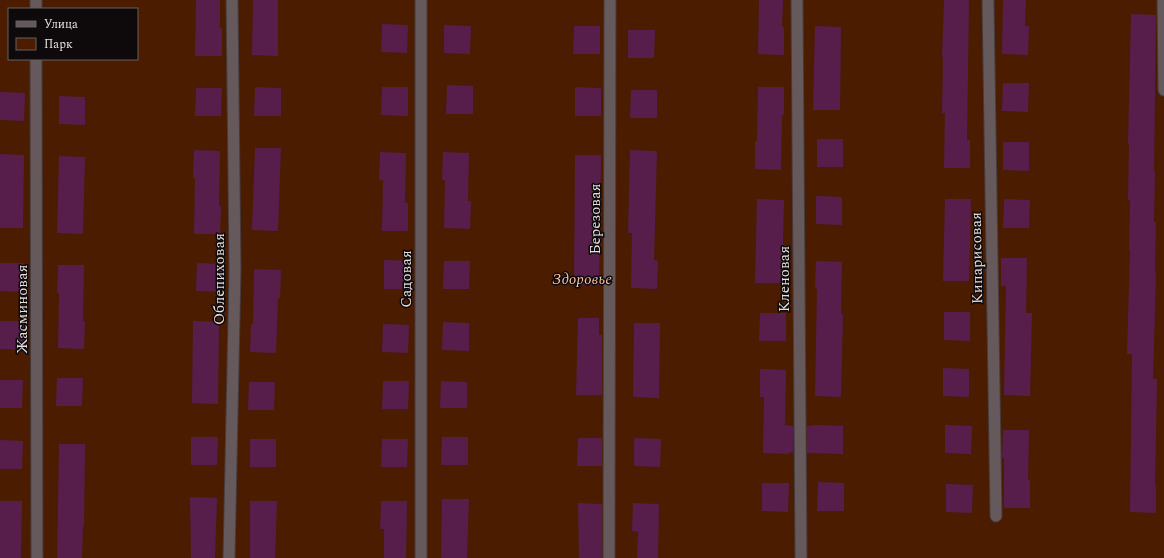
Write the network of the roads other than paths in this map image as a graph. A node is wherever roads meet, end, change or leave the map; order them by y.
1 (232, 0) edge
2 (421, 0) edge
3 (610, 0) edge
4 (797, 0) edge
5 (988, 0) edge
6 (1163, 0) edge
7 (36, 60) edge
8 (1164, 90) edge
9 (996, 516) dead end
10 (38, 558) edge
11 (229, 558) edge
12 (421, 558) edge
13 (609, 558) edge
14 (801, 558) edge

1 - 11 street, Облепиховая
2 - 12 street, Садовая
3 - 13 street, Березовая
4 - 14 street, Кленовая
5 - 9 street, Кипарисовая
6 - 8 street
7 - 10 street, Жасминовая

